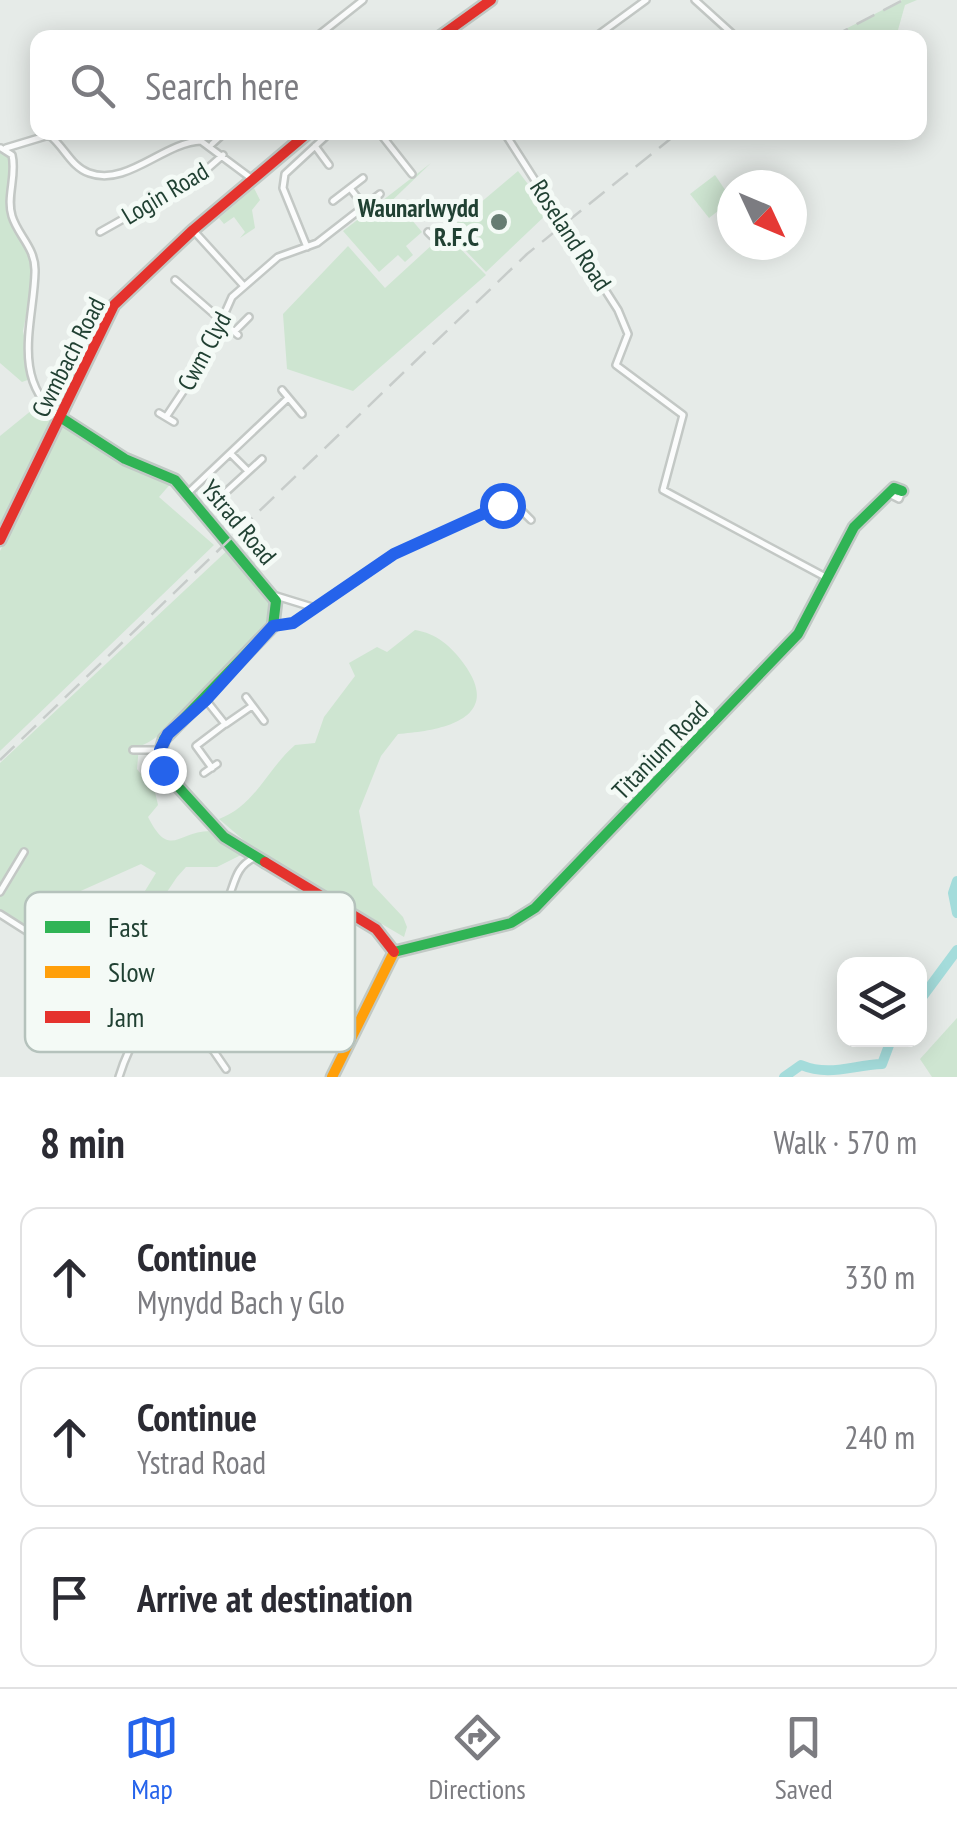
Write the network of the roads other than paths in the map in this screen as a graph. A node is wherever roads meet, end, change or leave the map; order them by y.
1 (363, 0) edge
2 (491, 0) edge
3 (646, 0) edge
4 (696, 0) edge
5 (326, 30) edge
6 (449, 30) edge
7 (605, 30) edge
8 (728, 30) edge
9 (39, 140) edge
10 (55, 140) edge
11 (216, 140) edge
12 (299, 140) edge
13 (322, 140) edge
14 (386, 140) edge
15 (509, 140) edge
16 (212, 144) junction
17 (315, 146) junction
18 (0, 148) edge
19 (14, 152) junction
20 (223, 155) junction
21 (330, 165) dead end
22 (411, 169) dead end
23 (363, 178) dead end
24 (252, 179) junction
25 (350, 188) junction
26 (380, 194) dead end
27 (333, 201) dead end
28 (364, 206) junction
29 (193, 230) junction
30 (104, 232) dead end
31 (308, 247) junction
32 (244, 286) junction
33 (174, 290) dead end
34 (221, 316) junction
35 (249, 317) dead end
36 (282, 390) dead end
37 (287, 399) junction
38 (302, 414) dead end
39 (60, 416) junction
40 (174, 422) dead end
41 (231, 454) junction
42 (262, 459) dead end
43 (247, 470) junction
44 (227, 491) dead end
45 (188, 493) junction
46 (896, 493) dead end
47 (532, 520) dead end
48 (0, 540) edge
49 (829, 580) junction
50 (273, 595) junction
51 (312, 607) junction
52 (273, 626) junction
53 (246, 697) dead end
54 (206, 700) junction
55 (252, 706) junction
56 (264, 721) dead end
57 (225, 724) junction
58 (133, 750) dead end
59 (160, 750) junction
60 (204, 773) dead end
61 (24, 852) dead end
62 (254, 858) junction
63 (0, 892) edge
64 (231, 892) edge
65 (313, 892) edge
66 (0, 914) edge
67 (355, 916) edge
68 (25, 930) edge
69 (394, 952) junction
70 (355, 1031) edge
71 (132, 1052) edge
72 (214, 1052) edge
73 (344, 1052) edge
74 (226, 1069) dead end
75 (118, 1077) edge
76 (332, 1077) edge

1 - 5 street
2 - 6 street
3 - 7 street
4 - 8 street
9 - 19 street
10 - 16 street
11 - 16 street
12 - 24 street, Cwmbach Road
13 - 17 street
14 - 22 street
15 - 49 street, Roseland Road
16 - 20 street
17 - 21 street
17 - 31 street
18 - 19 street
19 - 39 street, Ystrad Road
20 - 24 street
20 - 30 street, Login Road
23 - 25 street
24 - 29 street, Cwmbach Road
25 - 27 street
25 - 28 street
26 - 28 street, Cwm Clyd
28 - 31 street, Cwm Clyd
29 - 32 street, Cwm Clyd
29 - 39 street, Cwmbach Road
31 - 32 street, Cwm Clyd
32 - 34 street, Cwm Clyd
33 - 34 street
34 - 35 street
34 - 40 street, Cwm Clyd
36 - 37 street
37 - 38 street
37 - 41 street
39 - 45 street, Ystrad Road
39 - 48 street, Cwmbach Road
41 - 43 street
41 - 45 street
42 - 43 street
43 - 44 street
45 - 50 street, Ystrad Road
46 - 49 street, Titanium Road
47 - 51 street
49 - 69 street, Titanium Road
50 - 51 street
50 - 52 street, Ystrad Road
51 - 52 street
52 - 54 street
53 - 55 street
54 - 57 street
54 - 59 street
55 - 56 street
55 - 57 street
57 - 60 street
58 - 59 street
59 - 62 street
61 - 63 street
62 - 64 street
62 - 65 street
66 - 68 street
67 - 69 street
69 - 70 street
71 - 75 street
72 - 74 street
73 - 76 street

